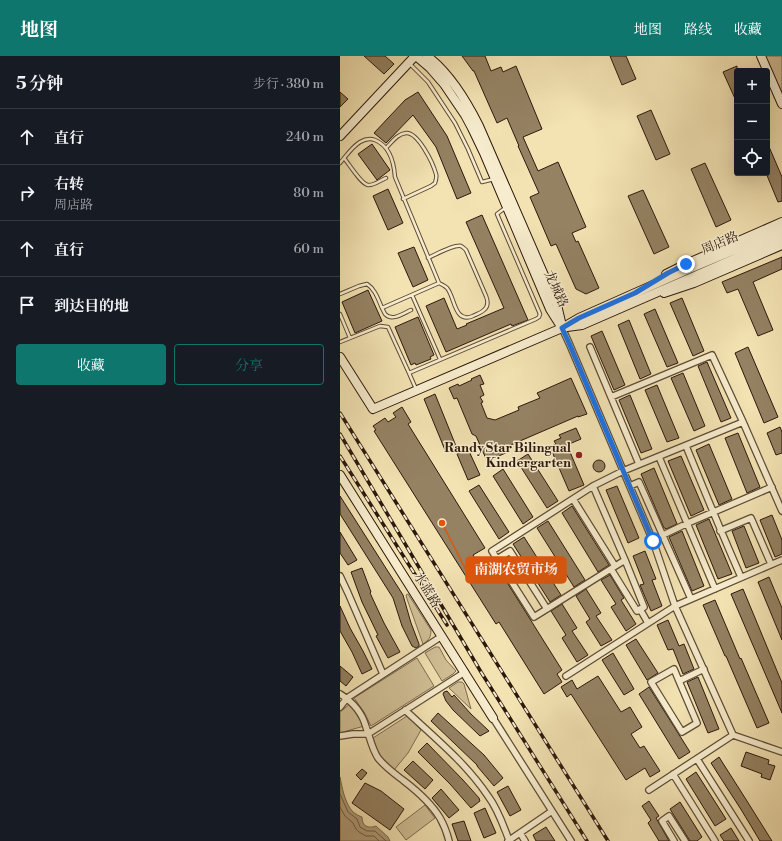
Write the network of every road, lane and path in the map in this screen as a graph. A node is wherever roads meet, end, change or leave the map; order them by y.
1 (415, 56) edge
2 (427, 56) edge
3 (762, 56) edge
4 (409, 62) junction
5 (782, 104) edge
6 (340, 136) edge
7 (386, 148) junction
8 (344, 158) junction
9 (340, 163) edge
10 (386, 178) dead end
11 (495, 179) junction
12 (403, 199) junction
13 (507, 206) junction
14 (782, 222) edge
15 (782, 230) edge
16 (782, 238) edge
17 (782, 245) edge
18 (428, 258) junction
19 (690, 273) junction
20 (439, 283) junction
21 (340, 294) edge
22 (412, 295) junction
23 (637, 297) junction
24 (382, 308) junction
25 (411, 310) dead end
26 (340, 314) edge
27 (562, 328) junction
28 (350, 338) junction
29 (340, 342) edge
30 (590, 347) dead end
31 (340, 357) edge
32 (440, 359) junction
33 (409, 373) junction
34 (417, 390) junction
35 (611, 397) junction
36 (744, 422) junction
37 (686, 446) junction
38 (659, 456) junction
39 (639, 464) junction
40 (623, 471) junction
41 (340, 475) edge
42 (593, 486) junction
43 (630, 486) junction
44 (772, 487) junction
45 (573, 499) junction
46 (782, 510) edge
47 (713, 512) junction
48 (688, 523) junction
49 (720, 531) junction
50 (663, 535) junction
51 (653, 541) junction
52 (497, 559) junction
53 (625, 560) junction
54 (782, 560) edge
55 (771, 564) junction
56 (613, 568) junction
57 (340, 576) edge
58 (741, 578) junction
59 (715, 588) junction
60 (691, 599) junction
61 (675, 606) junction
62 (547, 609) junction
63 (640, 609) junction
64 (648, 623) junction
65 (442, 636) junction
66 (704, 669) junction
67 (465, 672) junction
68 (384, 674) junction
69 (566, 676) dead end
70 (679, 681) junction
71 (340, 694) edge
72 (347, 698) junction
73 (340, 707) edge
74 (405, 710) junction
75 (493, 718) joint
76 (368, 734) junction
77 (733, 735) junction
78 (340, 736) edge
79 (782, 752) edge
80 (697, 759) junction
81 (673, 774) junction
82 (649, 790) dead end
83 (552, 811) junction
84 (520, 833) junction
85 (509, 840) edge
86 (449, 841) edge
87 (525, 841) edge
88 (571, 841) edge
89 (674, 841) edge
90 (685, 841) edge
91 (715, 841) edge
92 (749, 841) edge

1 - 4 street
1 - 11 street, 龙城路
2 - 27 street, 龙城路
3 - 5 street
4 - 6 street
4 - 11 lane
7 - 8 lane
7 - 12 lane
7 - 12 lane
8 - 9 lane
8 - 10 lane
11 - 13 street, 龙城路
12 - 18 lane
13 - 27 street, 龙城路
13 - 32 lane
14 - 23 street
15 - 19 street, 周店路
16 - 19 street, 周店路
17 - 23 street
18 - 20 lane
18 - 20 lane
19 - 23 street, 周店路
20 - 22 lane
21 - 24 lane
22 - 24 lane
22 - 32 lane
23 - 27 street, 周店路
24 - 25 lane
26 - 28 lane
27 - 34 street, 周店路
27 - 40 street
28 - 29 lane
28 - 33 lane
30 - 35 street
31 - 34 street, 周店路
32 - 33 lane
33 - 34 lane
35 - 36 street
35 - 39 street
36 - 37 street
36 - 44 street
37 - 38 street
37 - 47 street
38 - 39 street
38 - 48 street
39 - 40 street
40 - 42 street
40 - 43 street
41 - 65 street, 水蓝路
42 - 45 street
42 - 53 street
43 - 50 street
43 - 51 street
44 - 46 street
44 - 47 street
45 - 52 street
45 - 56 street
47 - 48 street
47 - 49 street
48 - 50 street
48 - 59 street
49 - 55 street
49 - 58 street
50 - 51 street
50 - 60 street
51 - 61 street
52 - 62 street
52 - 62 street
53 - 56 street
53 - 63 street
54 - 55 street
55 - 58 street
56 - 62 street
56 - 63 street
57 - 68 street
58 - 59 street
59 - 60 street
60 - 61 street
61 - 64 street
61 - 66 street
63 - 64 street
64 - 69 street
65 - 67 street, 水蓝路
65 - 68 street
66 - 70 street
66 - 77 street
67 - 74 street
67 - 75 street, 水蓝路
68 - 72 street
70 - 70 street
71 - 72 street
72 - 73 street
72 - 76 street
74 - 76 street
74 - 85 street
75 - 83 street
76 - 78 street
76 - 86 street
77 - 79 street
77 - 80 street
80 - 81 street
80 - 92 street
81 - 82 street
81 - 91 street
83 - 84 street
83 - 88 street
84 - 85 street
84 - 87 street
89 - 90 street

